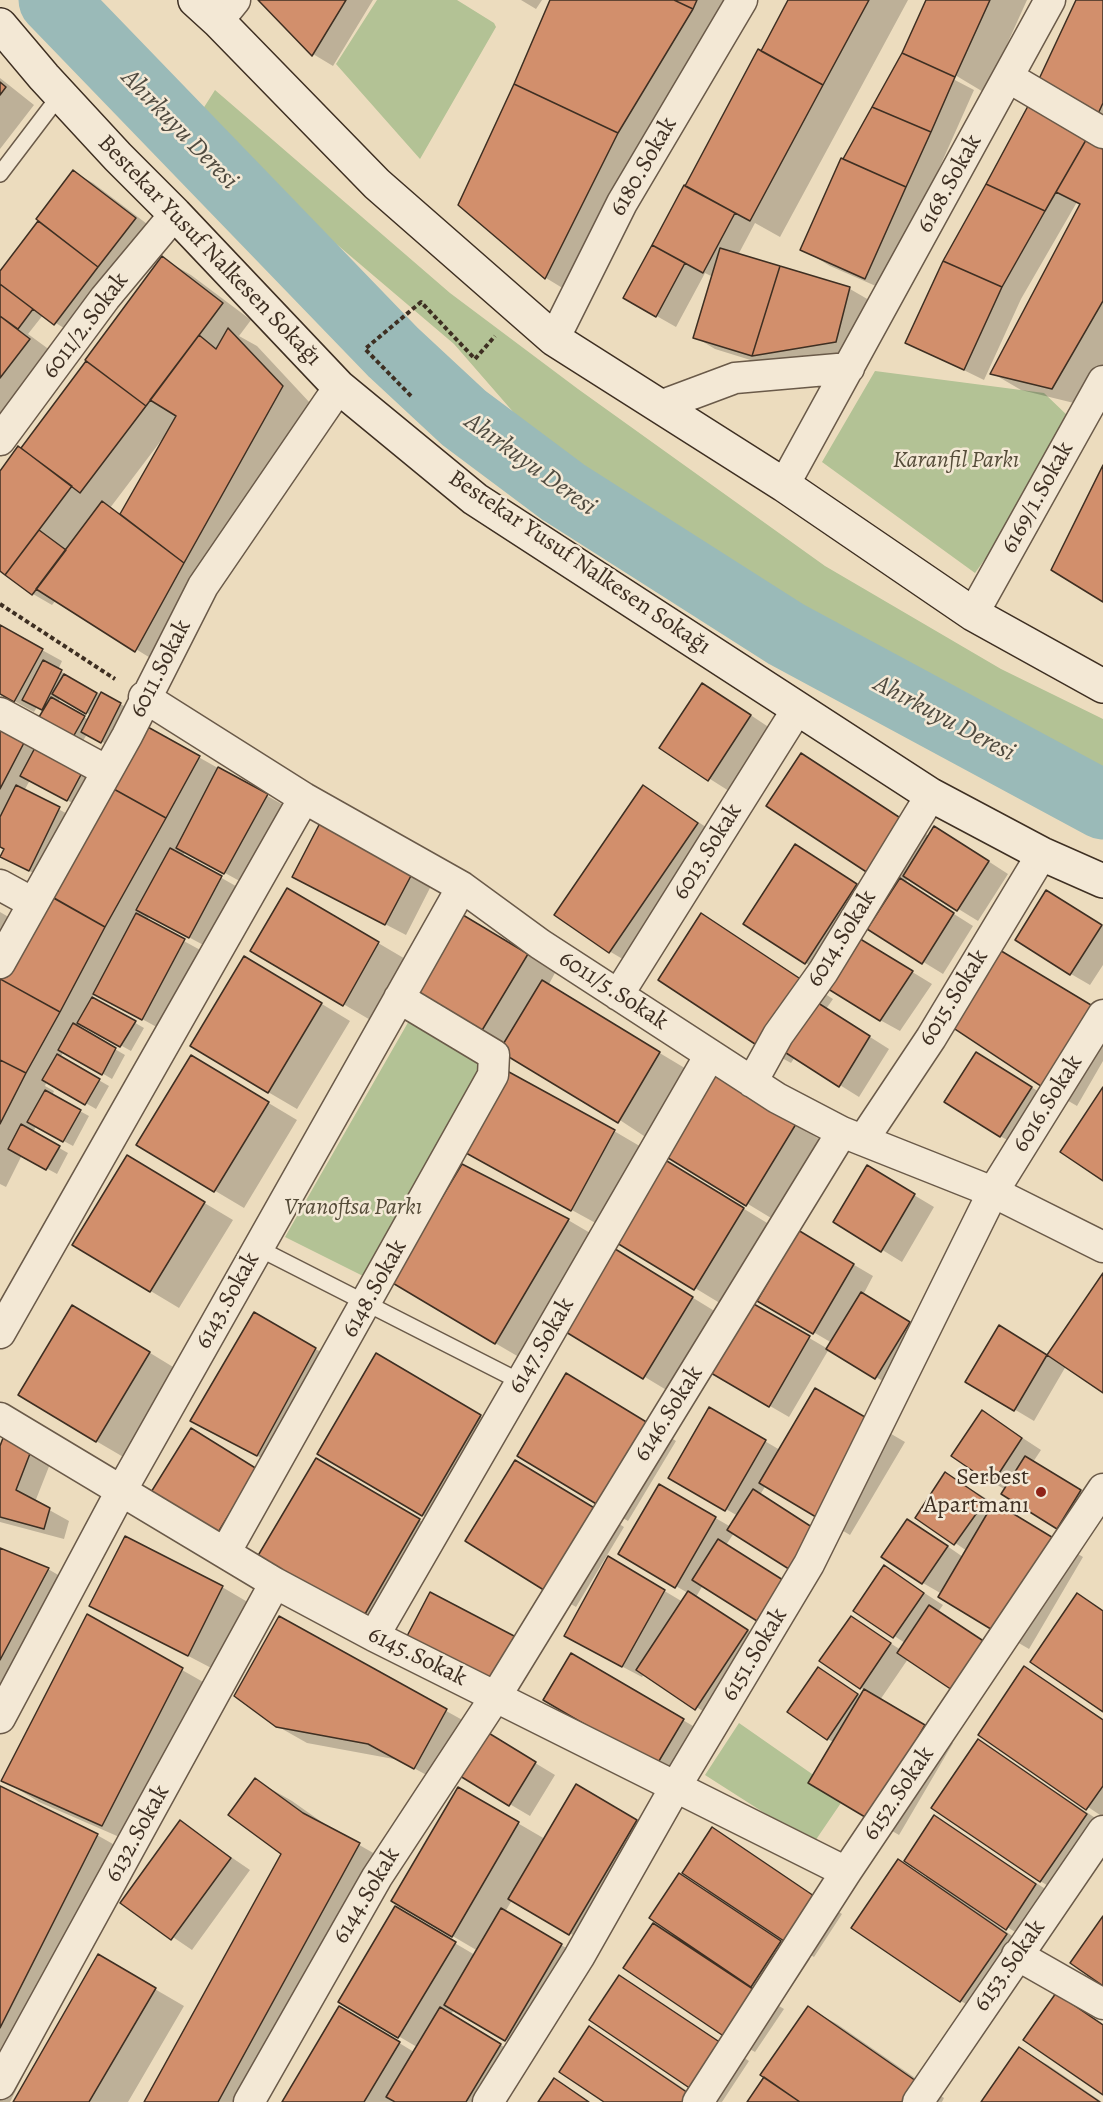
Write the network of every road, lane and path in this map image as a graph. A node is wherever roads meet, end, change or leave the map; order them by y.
1 (742, 0) edge
2 (1050, 0) edge
3 (216, 7) edge
4 (0, 25) edge
5 (1008, 77) junction
6 (60, 95) junction
7 (1103, 133) edge
8 (0, 174) edge
9 (175, 214) junction
10 (519, 308) junction
11 (554, 339) junction
12 (365, 349) dead end
13 (849, 368) junction
14 (1103, 381) edge
15 (339, 387) junction
16 (660, 405) junction
17 (0, 440) edge
18 (784, 484) junction
19 (0, 604) edge
20 (973, 614) junction
21 (1103, 686) edge
22 (144, 697) junction
23 (798, 708) junction
24 (0, 713) edge
25 (107, 771) junction
26 (931, 795) junction
27 (304, 798) junction
28 (1042, 854) junction
29 (1103, 881) edge
30 (0, 885) edge
31 (462, 887) junction
32 (33, 903) junction
33 (0, 963) edge
34 (618, 995) junction
35 (399, 998) junction
36 (1103, 1015) edge
37 (710, 1055) junction
38 (752, 1082) junction
39 (853, 1136) junction
40 (993, 1192) junction
41 (1103, 1247) edge
42 (258, 1248) junction
43 (367, 1304) junction
44 (0, 1333) edge
45 (521, 1382) junction
46 (0, 1418) edge
47 (1103, 1489) edge
48 (120, 1493) junction
49 (225, 1553) junction
50 (275, 1583) junction
51 (374, 1636) junction
52 (496, 1696) junction
53 (0, 1718) edge
54 (676, 1786) junction
55 (1103, 1831) edge
56 (846, 1872) junction
57 (1017, 1955) junction
58 (1103, 2004) edge
59 (0, 2084) edge
60 (249, 2102) edge
61 (488, 2102) edge
62 (698, 2102) edge
63 (918, 2102) edge

1 - 11 street, 6180.Sokak
2 - 5 street, 6168.Sokak
3 - 10 main road
4 - 6 main road, Bestekar Yusuf Nalkesen Sokağı
5 - 7 street
5 - 13 street, 6168.Sokak
6 - 8 lane
6 - 9 main road, Bestekar Yusuf Nalkesen Sokağı
9 - 15 main road, Bestekar Yusuf Nalkesen Sokağı
9 - 17 street, 6011/2.Sokak
10 - 11 main road
10 - 12 path
11 - 16 main road
13 - 16 street
13 - 18 street, 6168.Sokak
14 - 20 street, 6169/1.Sokak
15 - 22 street, 6011.Sokak
15 - 23 main road, Bestekar Yusuf Nalkesen Sokağı
16 - 18 main road
18 - 20 main road
19 - 22 path
20 - 21 main road
22 - 25 street, 6011.Sokak
22 - 27 street, 6011/5.Sokak
23 - 26 main road, Bestekar Yusuf Nalkesen Sokağı
23 - 34 street, 6013.Sokak
24 - 25 street
25 - 32 street, 6011.Sokak
26 - 28 main road, Bestekar Yusuf Nalkesen Sokağı
26 - 38 street, 6014.Sokak
27 - 31 street, 6011/5.Sokak
27 - 44 street
28 - 29 main road, Bestekar Yusuf Nalkesen Sokağı
28 - 39 street, 6015.Sokak
30 - 32 street
31 - 34 street, 6011/5.Sokak
31 - 35 street, 6143.Sokak
32 - 33 street, 6011.Sokak
34 - 37 street, 6011/5.Sokak
35 - 42 street, 6143.Sokak
35 - 43 street, 6148.Sokak
36 - 40 street, 6016.Sokak
37 - 38 street, 6011/5.Sokak
37 - 45 street, 6147.Sokak
38 - 39 street, 6011/5.Sokak
39 - 40 street, 6011/5.Sokak
39 - 52 street, 6146.Sokak
40 - 41 street, 6011/5.Sokak
40 - 54 street, 6151.Sokak
42 - 43 lane
42 - 48 street, 6143.Sokak
43 - 45 lane
43 - 49 street, 6148.Sokak
45 - 51 street, 6147.Sokak
46 - 48 street, 6145.Sokak
47 - 56 street, 6152.Sokak
48 - 49 street, 6145.Sokak
48 - 53 street, 6143.Sokak
49 - 50 street, 6145.Sokak
50 - 51 street, 6145.Sokak
50 - 59 street, 6132.Sokak
51 - 52 street, 6145.Sokak
52 - 54 street, 6145.Sokak
52 - 60 street, 6144.Sokak
54 - 56 street, 6145.Sokak
54 - 61 street, 6151.Sokak
55 - 57 street, 6153.Sokak
56 - 62 street, 6152.Sokak
57 - 58 street
57 - 63 street, 6153.Sokak

